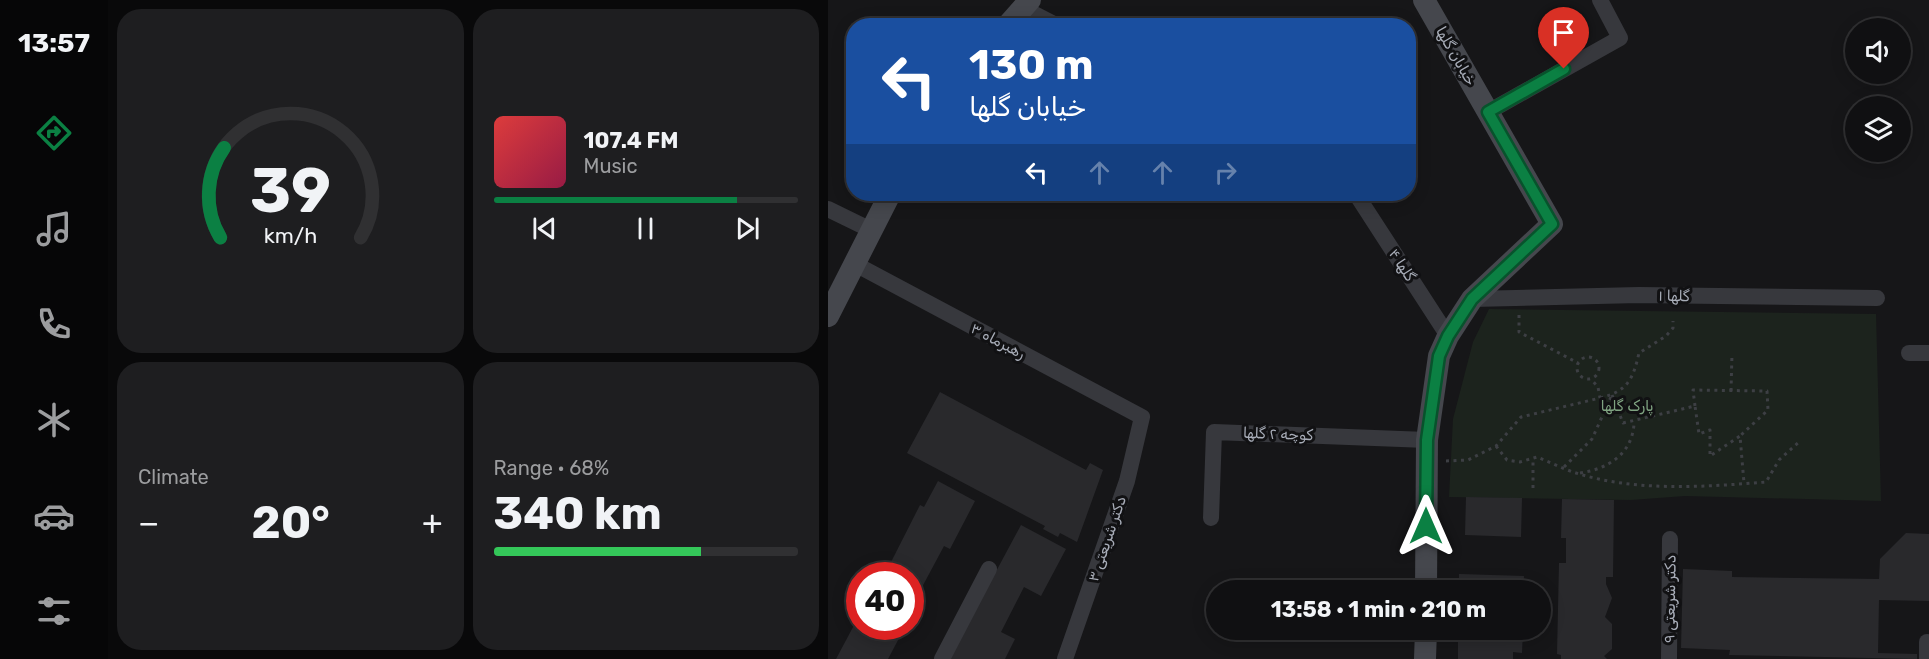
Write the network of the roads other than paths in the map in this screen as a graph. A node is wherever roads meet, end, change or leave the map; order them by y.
1 (1424, 0) edge
2 (1600, 0) edge
3 (1027, 4) edge
4 (1014, 18) edge
5 (1047, 18) edge
6 (1488, 112) junction
7 (886, 201) edge
8 (1361, 201) edge
9 (828, 209) edge
10 (871, 230) junction
11 (855, 264) junction
12 (1876, 298) dead end
13 (1472, 299) junction
14 (828, 316) edge
15 (1448, 336) junction
16 (1909, 352) dead end
17 (1929, 353) edge
18 (1142, 417) joint
19 (1427, 450) junction
20 (1211, 518) dead end
21 (1670, 539) dead end
22 (989, 569) dead end
23 (1426, 580) edge
24 (1426, 640) edge
25 (1927, 642) dead end
26 (942, 659) edge
27 (1065, 659) edge
28 (1425, 659) edge
29 (1669, 659) edge
30 (1927, 659) edge

1 - 6 street, خیابان گلها
2 - 6 street
3 - 4 street
3 - 5 street
6 - 13 street, خیابان گلها
7 - 10 street
8 - 15 street, ۴ گلها
9 - 10 street
10 - 11 street
11 - 14 street
11 - 18 street, ۳ رهبرماه
12 - 13 street, ۱ گلها
13 - 15 street, خیابان گلها
15 - 19 street, خیابان گلها
16 - 17 street
18 - 27 street, ۳ دکتر شریعتی
19 - 20 street, کوچه ۲ گلها
19 - 23 street, خیابان گلها
21 - 29 street, دکتر شریعتی ۹
22 - 26 street
24 - 28 street
25 - 30 street

